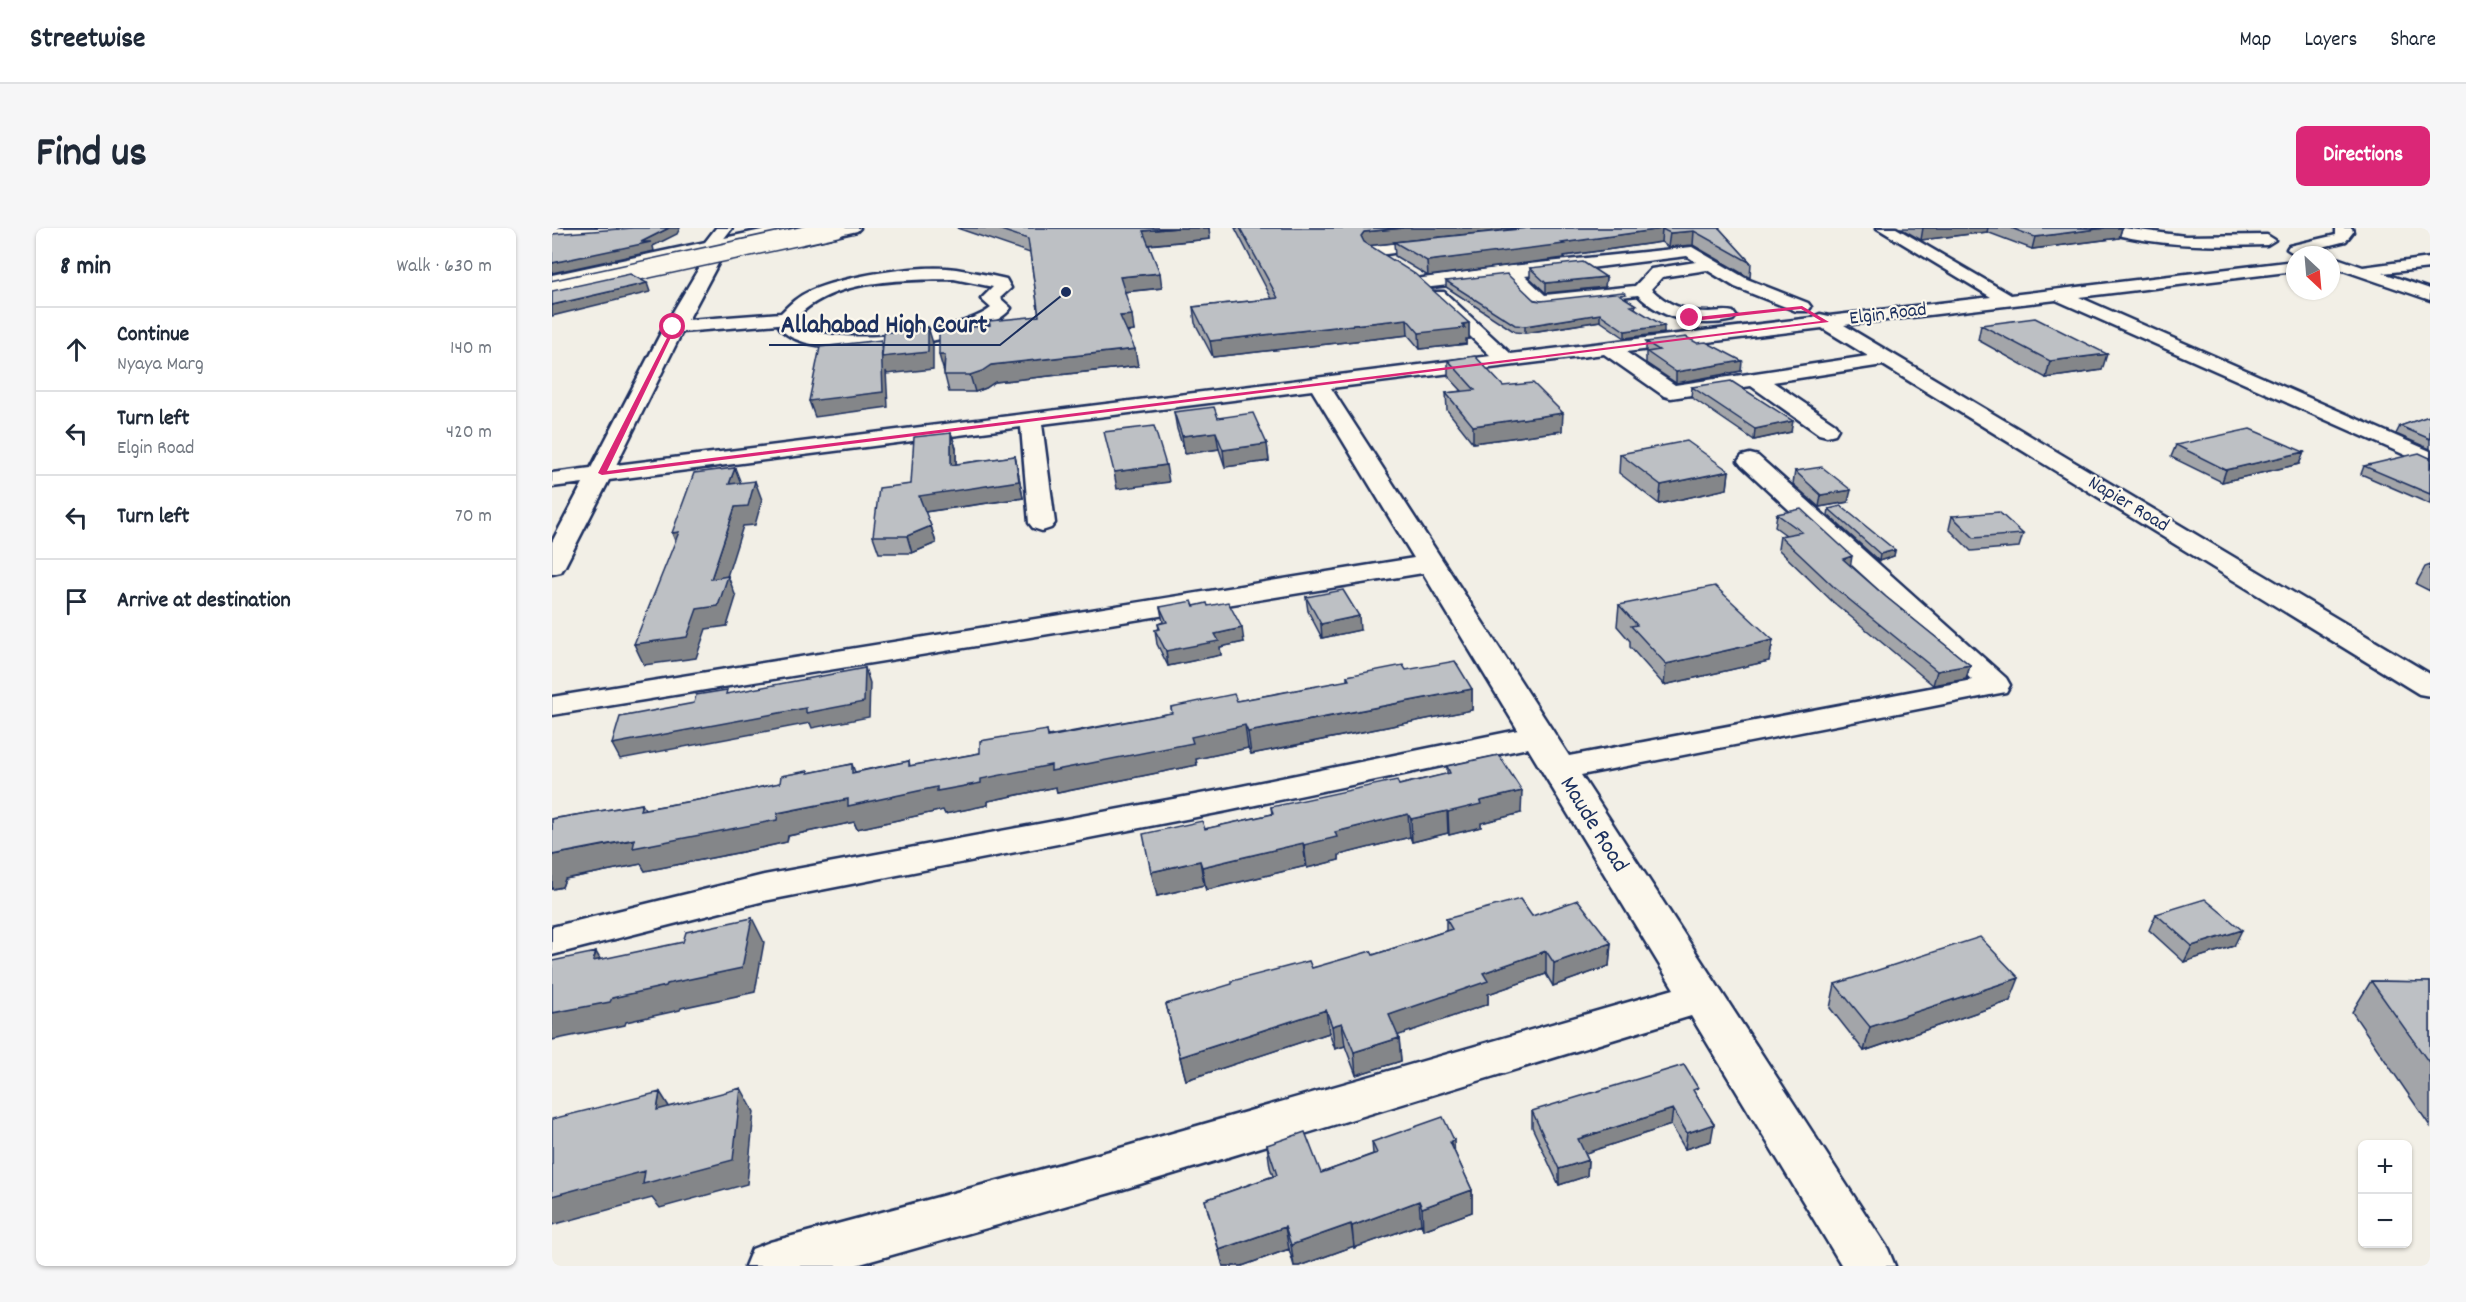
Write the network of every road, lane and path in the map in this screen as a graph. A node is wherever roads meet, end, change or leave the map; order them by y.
1 (612, 228) edge
2 (724, 228) edge
3 (792, 228) edge
4 (811, 228) edge
5 (837, 228) edge
6 (852, 228) edge
7 (1398, 228) edge
8 (1885, 228) edge
9 (2106, 228) edge
10 (2231, 228) edge
11 (2344, 228) edge
12 (629, 230) edge
13 (552, 234) edge
14 (2267, 240) junction
15 (1459, 241) edge
16 (1412, 245) junction
17 (2322, 246) edge
18 (712, 252) junction
19 (2286, 252) edge
20 (1703, 256) junction
21 (2286, 258) edge
22 (1595, 261) junction
23 (2430, 263) edge
24 (1393, 264) edge
25 (2340, 266) edge
26 (1511, 271) junction
27 (2361, 272) junction
28 (552, 282) edge
29 (1634, 291) junction
30 (552, 292) edge
31 (2426, 292) edge
32 (2055, 294) junction
33 (2008, 300) junction
34 (1802, 308) junction
35 (1769, 311) dead end
36 (1747, 314) dead end
37 (786, 318) junction
38 (1826, 322) junction
39 (673, 327) junction
40 (1691, 338) junction
41 (1609, 350) junction
42 (1506, 360) junction
43 (1887, 360) junction
44 (1755, 379) junction
45 (1317, 383) junction
46 (1031, 421) junction
47 (1827, 429) dead end
48 (2430, 459) edge
49 (1750, 461) dead end
50 (602, 473) junction
51 (552, 480) edge
52 (1042, 523) dead end
53 (1428, 564) junction
54 (552, 566) edge
55 (2430, 687) edge
56 (552, 706) edge
57 (1537, 736) junction
58 (1557, 769) junction
59 (552, 941) edge
60 (1701, 997) junction
61 (770, 1266) edge
62 (1870, 1266) edge

1 - 13 street
2 - 18 street
3 - 18 street
4 - 28 street
5 - 30 street, bridge
6 - 18 street
7 - 16 street
8 - 33 street
9 - 14 street
10 - 14 street
11 - 17 street, Elgin Road
12 - 13 street
14 - 19 street
15 - 16 street
16 - 24 street
18 - 28 street
18 - 30 street
18 - 39 street
20 - 22 street
20 - 34 street, Napier Road
20 - 36 street
21 - 32 street, Elgin Road
22 - 26 street
22 - 29 street
23 - 27 street
25 - 27 street
26 - 29 street
26 - 42 street
27 - 31 street
29 - 40 street
32 - 33 street, Elgin Road
32 - 48 street
33 - 38 street, Elgin Road
34 - 35 street
34 - 38 street, Napier Road
37 - 37 street
37 - 39 street
38 - 40 street, Elgin Road
38 - 43 street, Napier Road
39 - 50 street
40 - 41 street, Elgin Road
41 - 42 street, Elgin Road
41 - 44 street
42 - 45 street, Elgin Road
43 - 44 street
43 - 55 street, Napier Road
44 - 47 street
45 - 46 street, Elgin Road
45 - 53 street, Maude Road
46 - 50 street, Elgin Road
46 - 52 street
49 - 58 street
50 - 51 street, Elgin Road
50 - 54 street
53 - 56 street
53 - 57 street, Maude Road
57 - 58 street, Maude Road
57 - 59 street
58 - 60 street, Maude Road
60 - 61 street
60 - 62 street, Maude Road

